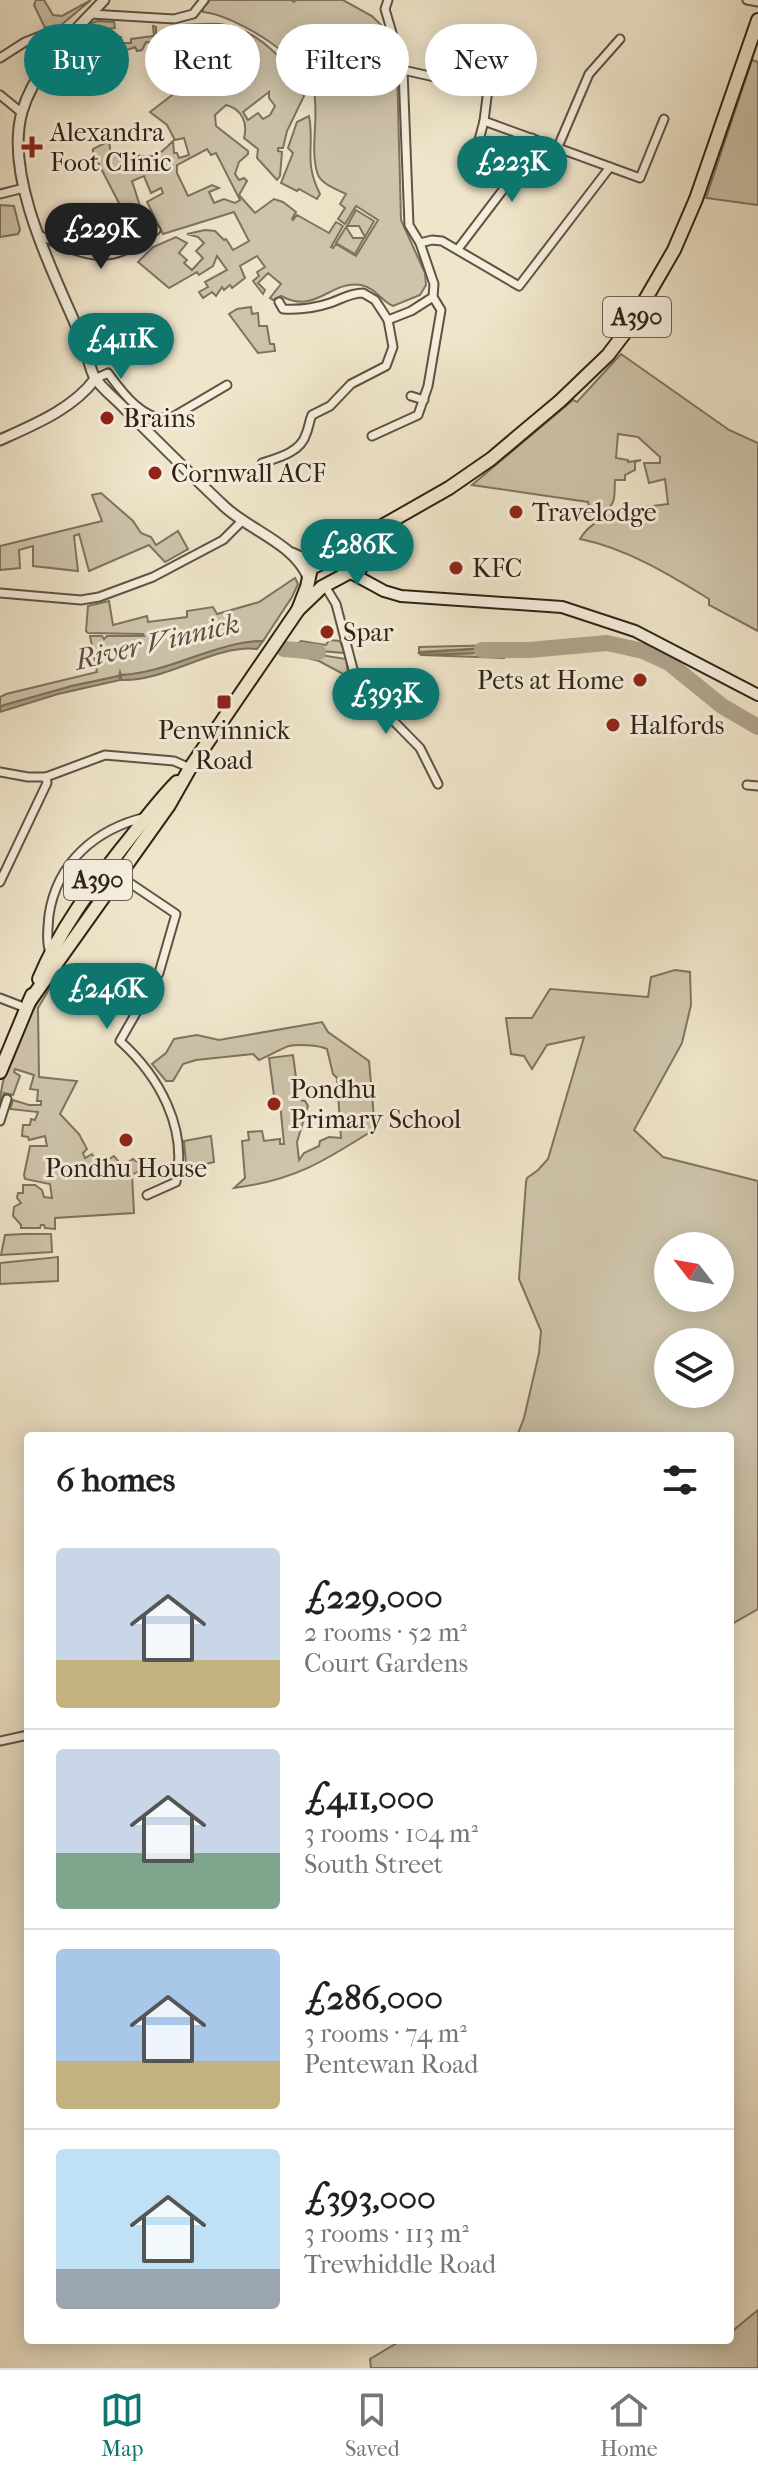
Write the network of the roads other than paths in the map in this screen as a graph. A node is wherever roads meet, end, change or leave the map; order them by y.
1 (104, 0) edge
2 (204, 0) edge
3 (388, 0) edge
4 (747, 0) edge
5 (758, 2) edge
6 (91, 14) junction
7 (758, 20) edge
8 (389, 24) edge
9 (620, 39) dead end
10 (24, 43) edge
11 (0, 58) edge
12 (0, 95) edge
13 (404, 96) edge
14 (487, 96) edge
15 (22, 113) junction
16 (664, 119) dead end
17 (484, 121) junction
18 (532, 138) junction
19 (478, 144) dead end
20 (557, 149) junction
21 (610, 167) junction
22 (24, 188) junction
23 (0, 194) edge
24 (156, 230) dead end
25 (39, 235) junction
26 (420, 243) junction
27 (458, 249) junction
28 (433, 297) junction
29 (281, 309) dead end
30 (388, 320) junction
31 (95, 379) junction
32 (227, 385) dead end
33 (411, 396) dead end
34 (424, 400) junction
35 (372, 436) dead end
36 (0, 440) edge
37 (262, 463) dead end
38 (242, 521) junction
39 (393, 522) junction
40 (347, 552) junction
41 (292, 553) junction
42 (364, 561) junction
43 (318, 564) junction
44 (351, 572) junction
45 (308, 579) junction
46 (325, 585) junction
47 (384, 591) junction
48 (0, 593) edge
49 (298, 610) junction
50 (758, 695) edge
51 (189, 769) junction
52 (0, 772) edge
53 (46, 777) junction
54 (438, 784) dead end
55 (747, 785) dead end
56 (758, 786) edge
57 (147, 817) junction
58 (113, 871) junction
59 (0, 882) edge
60 (50, 953) junction
61 (0, 998) edge
62 (27, 1005) junction
63 (0, 1072) edge
64 (7, 1099) dead end
65 (0, 1121) edge
66 (147, 1195) dead end
67 (24, 1736) edge
68 (0, 1741) edge

1 - 6 street
2 - 6 street
3 - 8 street
4 - 5 street
6 - 15 street
7 - 39 highway, A390
9 - 20 street
10 - 11 street
12 - 15 street
13 - 26 street
14 - 17 street
15 - 22 street
16 - 21 street
17 - 18 street
17 - 19 street
18 - 20 street
18 - 27 street
20 - 21 street
21 - 27 street
22 - 23 street
22 - 25 street
24 - 25 street
25 - 31 street
26 - 27 street
26 - 28 street
28 - 30 street
28 - 34 street
29 - 30 street
30 - 37 street
31 - 32 street
31 - 36 street
31 - 38 street
33 - 34 street
34 - 35 street
38 - 41 street
38 - 48 street
39 - 40 highway, A390
39 - 42 highway, A390
40 - 42 highway
40 - 43 highway, A390
40 - 44 highway
41 - 43 street
41 - 45 street
42 - 44 highway
42 - 47 main road
43 - 45 highway
43 - 46 highway
44 - 46 highway, A390
44 - 47 main road
45 - 46 highway
45 - 49 highway, A390
46 - 49 highway, A390
46 - 54 street
47 - 50 main road
49 - 51 highway, A390
51 - 53 street
51 - 57 highway, A390
51 - 58 highway, A390
52 - 53 street
53 - 59 street
55 - 56 street
57 - 58 highway, A390
57 - 60 street
58 - 60 highway, A390
58 - 62 highway, A390
58 - 66 street
60 - 62 highway, A390
61 - 62 street
62 - 63 highway, A390
64 - 65 street
67 - 68 street

